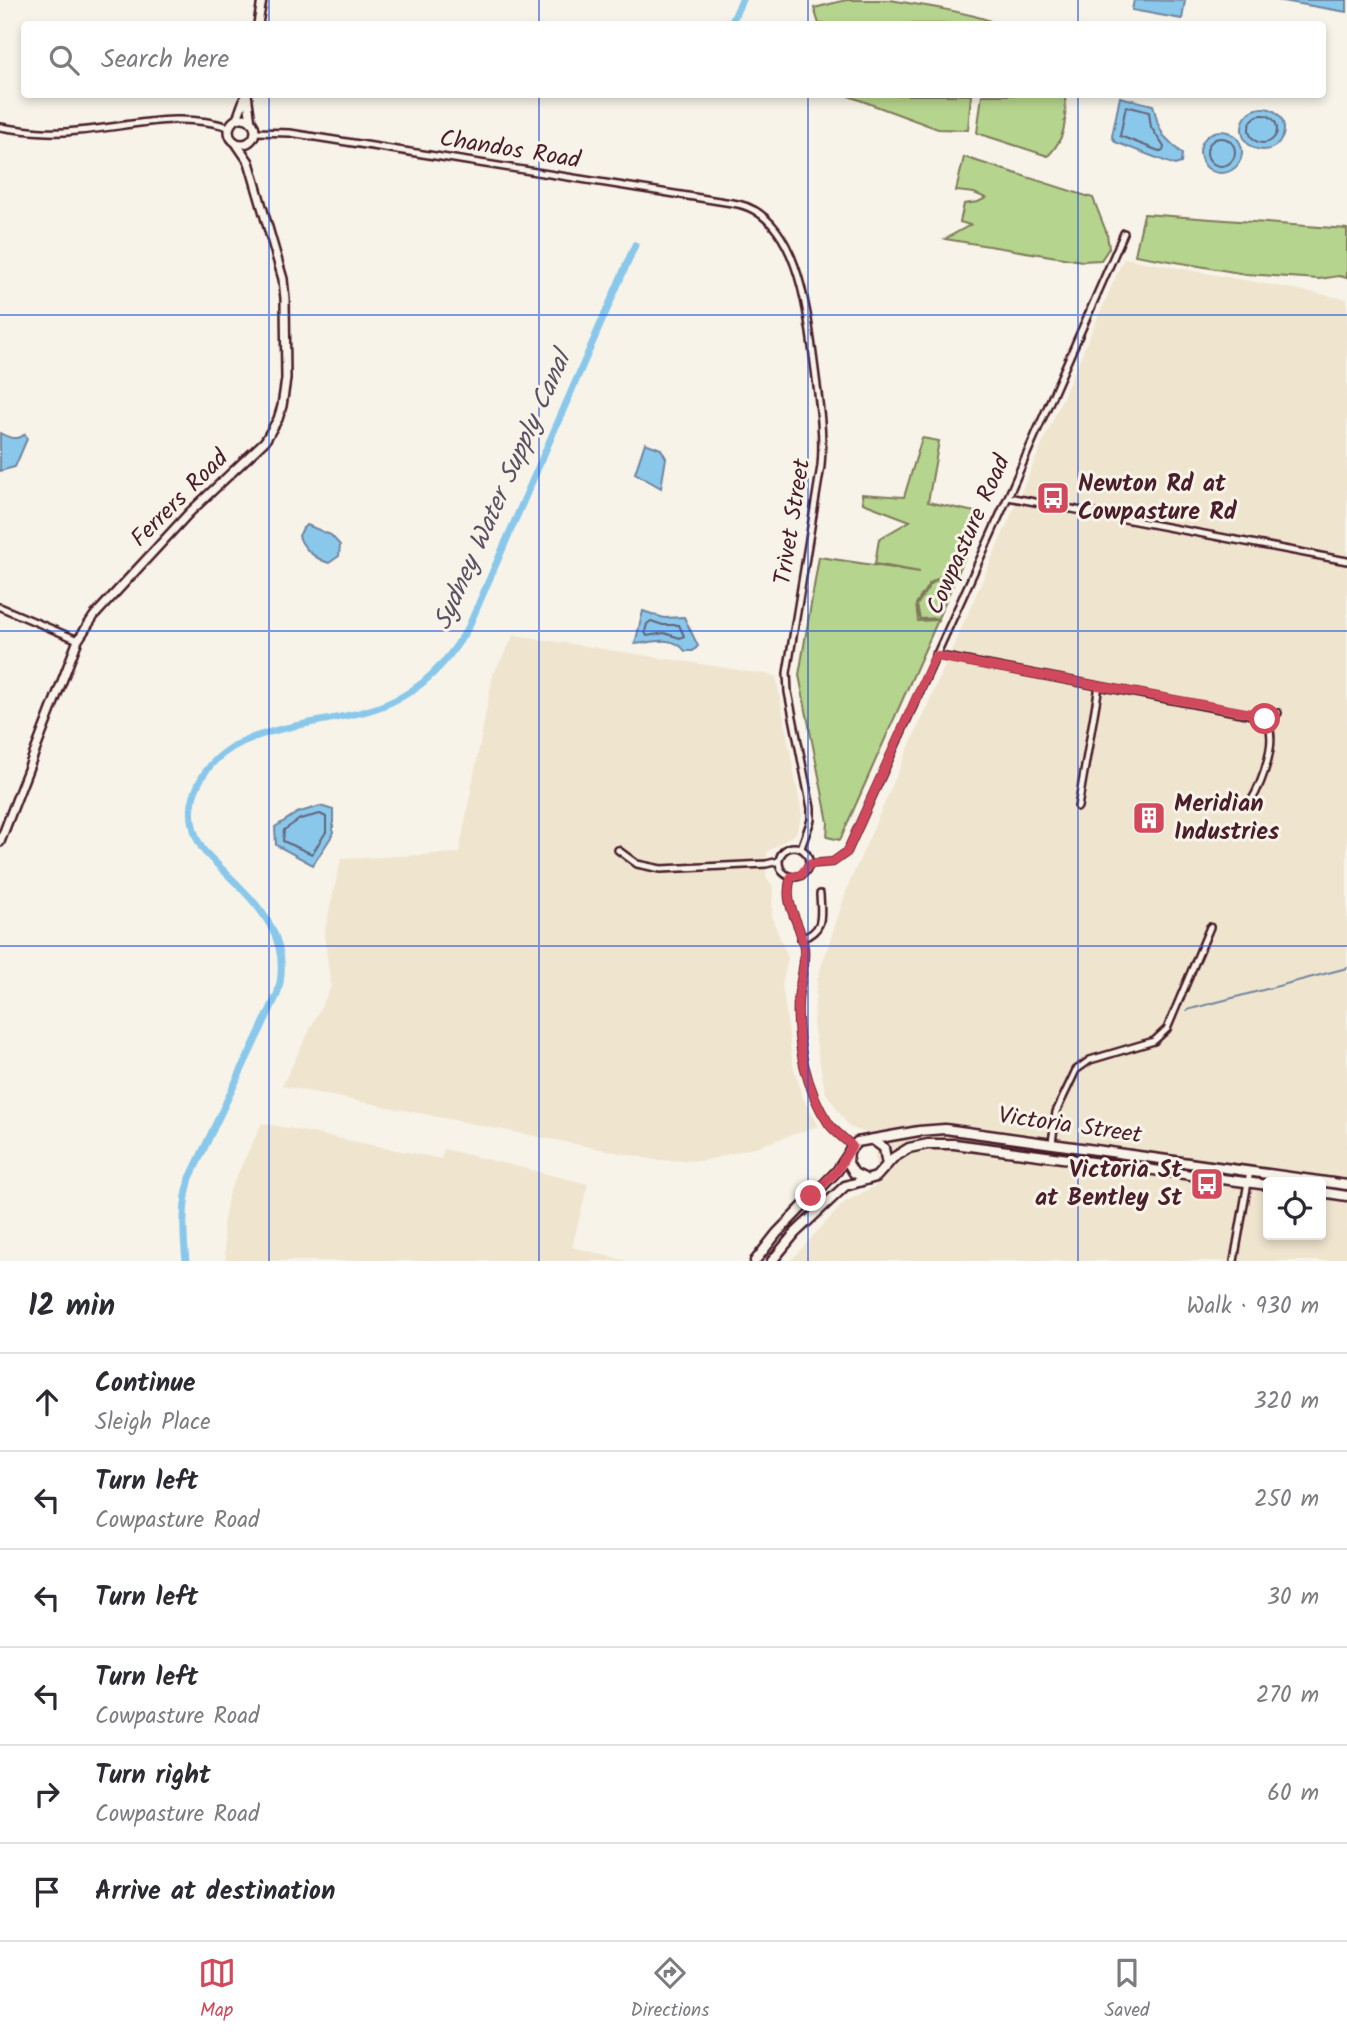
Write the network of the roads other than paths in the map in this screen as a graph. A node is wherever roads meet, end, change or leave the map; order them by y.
1 (262, 0) edge
2 (258, 21) edge
3 (245, 98) edge
4 (248, 98) edge
5 (237, 119) junction
6 (251, 122) junction
7 (0, 127) edge
8 (229, 127) junction
9 (255, 132) junction
10 (250, 141) junction
11 (236, 143) junction
12 (249, 163) junction
13 (758, 212) joint
14 (1124, 233) dead end
15 (1008, 497) junction
16 (1347, 561) edge
17 (0, 607) edge
18 (78, 640) junction
19 (935, 656) junction
20 (1099, 686) junction
21 (1278, 713) dead end
22 (1268, 722) junction
23 (1250, 803) dead end
24 (1078, 807) dead end
25 (0, 842) edge
26 (801, 848) junction
27 (618, 850) dead end
28 (779, 861) junction
29 (809, 864) junction
30 (791, 877) junction
31 (820, 894) dead end
32 (1210, 927) dead end
33 (801, 939) junction
34 (870, 1139) junction
35 (1052, 1143) junction
36 (851, 1149) junction
37 (887, 1165) junction
38 (1250, 1171) junction
39 (865, 1178) junction
40 (1248, 1182) junction
41 (1263, 1184) edge
42 (1347, 1185) edge
43 (1326, 1193) edge
44 (1347, 1196) edge
45 (755, 1261) edge
46 (772, 1261) edge
47 (1234, 1261) edge

1 - 2 street
3 - 5 street
4 - 6 street
5 - 6 street
5 - 8 street
6 - 9 street
7 - 8 street
8 - 11 street
9 - 10 street
9 - 13 street, Chandos Road
10 - 11 street
10 - 12 street, Ferrers Road
11 - 12 street, Ferrers Road
12 - 18 street, Ferrers Road
13 - 26 street, Trivet Street
14 - 15 street, Cowpasture Road
15 - 16 street
15 - 19 street, Cowpasture Road
17 - 18 street
18 - 25 street, Ferrers Road
19 - 20 street
19 - 29 street, Cowpasture Road
20 - 22 street
20 - 24 street
21 - 22 street
22 - 23 street
26 - 28 street
26 - 29 street
27 - 28 street
28 - 30 street
29 - 30 street
30 - 33 street
31 - 33 street
32 - 35 street
33 - 36 street
34 - 35 main road, Victoria Street
34 - 36 main road
34 - 37 main road
35 - 38 main road, Victoria Street
36 - 39 main road
36 - 45 main road
37 - 39 main road
37 - 40 main road, Victoria Street
38 - 40 street
38 - 42 main road, Victoria Street
39 - 46 main road
40 - 41 main road, Victoria Street
40 - 47 street
43 - 44 main road

